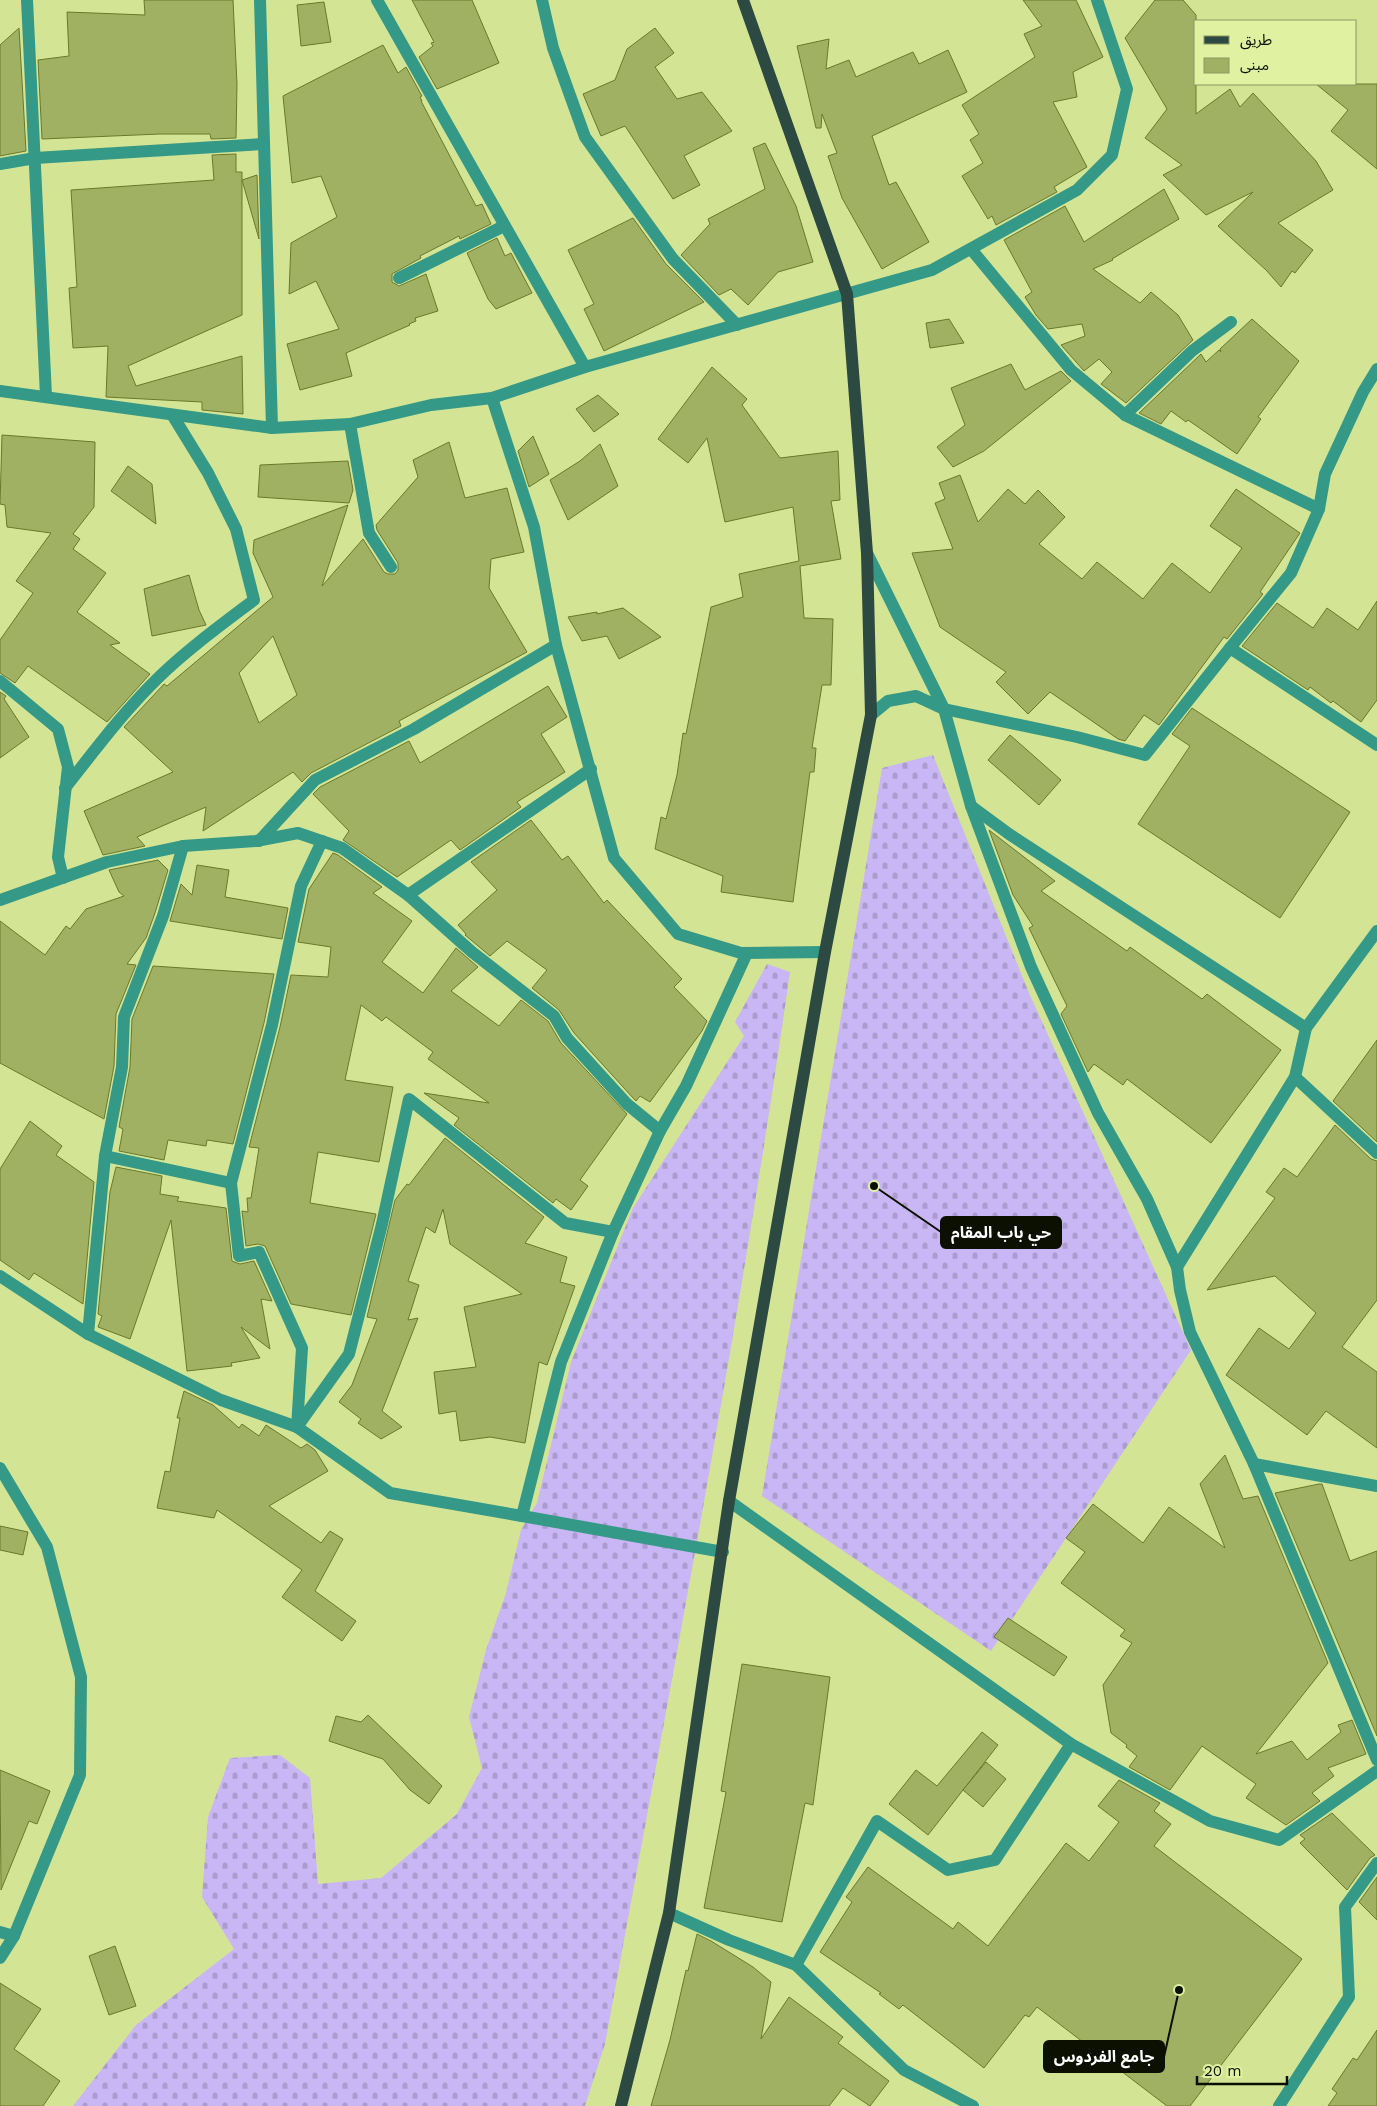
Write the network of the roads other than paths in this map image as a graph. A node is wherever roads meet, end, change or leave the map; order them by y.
1 (27, 0) edge
2 (260, 0) edge
3 (377, 0) edge
4 (542, 0) edge
5 (743, 0) edge
6 (1098, 0) edge
7 (264, 144) junction
8 (35, 158) junction
9 (0, 164) edge
10 (504, 226) junction
11 (971, 249) junction
12 (398, 278) dead end
13 (847, 294) junction
14 (1231, 322) dead end
15 (737, 325) junction
16 (585, 367) junction
17 (1377, 369) edge
18 (0, 391) edge
19 (46, 396) junction
20 (492, 398) junction
21 (1125, 415) junction
22 (174, 416) junction
23 (350, 424) junction
24 (272, 428) junction
25 (1319, 509) junction
26 (867, 554) junction
27 (391, 567) dead end
28 (556, 645) junction
29 (1230, 648) junction
30 (0, 681) edge
31 (944, 709) junction
32 (871, 715) junction
33 (1377, 745) edge
34 (591, 768) junction
35 (65, 788) junction
36 (972, 806) junction
37 (260, 840) junction
38 (322, 841) junction
39 (183, 846) junction
40 (63, 878) junction
41 (408, 895) junction
42 (0, 900) edge
43 (1377, 931) edge
44 (825, 952) junction
45 (746, 953) junction
46 (1306, 1028) junction
47 (1295, 1077) junction
48 (660, 1131) junction
49 (1377, 1153) edge
50 (105, 1156) junction
51 (231, 1182) junction
52 (612, 1232) junction
53 (1177, 1267) junction
54 (0, 1276) edge
55 (88, 1334) junction
56 (297, 1427) junction
57 (1254, 1464) junction
58 (0, 1468) edge
59 (1377, 1486) edge
60 (730, 1501) junction
61 (522, 1516) junction
62 (723, 1552) junction
63 (1071, 1744) junction
64 (1377, 1760) edge
65 (1377, 1771) edge
66 (1377, 1863) edge
67 (669, 1913) junction
68 (0, 1932) edge
69 (14, 1936) junction
70 (0, 1958) edge
71 (796, 1965) junction
72 (621, 2106) edge
73 (973, 2106) edge
74 (1279, 2106) edge

1 - 8 street
2 - 7 street
3 - 10 street
4 - 15 street
5 - 13 main road
6 - 11 street
7 - 8 street
7 - 24 street
8 - 9 street
8 - 19 street
10 - 12 street
10 - 16 street
11 - 13 street
11 - 21 street
13 - 15 street
13 - 26 main road
14 - 21 street
15 - 16 street
16 - 20 street
17 - 25 street
18 - 19 street
19 - 22 street
20 - 23 street
20 - 28 street
21 - 25 street
22 - 24 street
22 - 35 street
23 - 24 street
23 - 27 street
25 - 29 street
26 - 31 street
26 - 32 main road
28 - 34 street
28 - 37 street
29 - 31 street
29 - 33 street
30 - 35 street
31 - 32 street
31 - 36 street
32 - 44 main road
34 - 41 street
34 - 45 street
35 - 40 street
36 - 46 street
36 - 53 street
37 - 38 street
37 - 39 street
38 - 41 street
38 - 51 street
39 - 40 street
39 - 50 street
40 - 42 street
41 - 48 street
43 - 46 street
44 - 45 street
44 - 60 main road
45 - 48 street
46 - 47 street
47 - 49 street
47 - 53 street
48 - 52 street
50 - 51 street
50 - 55 street
51 - 56 street
52 - 56 street
52 - 61 street
53 - 57 street
54 - 55 street
55 - 56 street
56 - 61 street
57 - 59 street
57 - 64 street
58 - 69 street
60 - 62 main road
60 - 63 street
61 - 62 street
62 - 67 main road
63 - 65 street
63 - 71 street
66 - 74 street
67 - 71 street
67 - 72 main road
68 - 69 street
69 - 70 street
71 - 73 street

